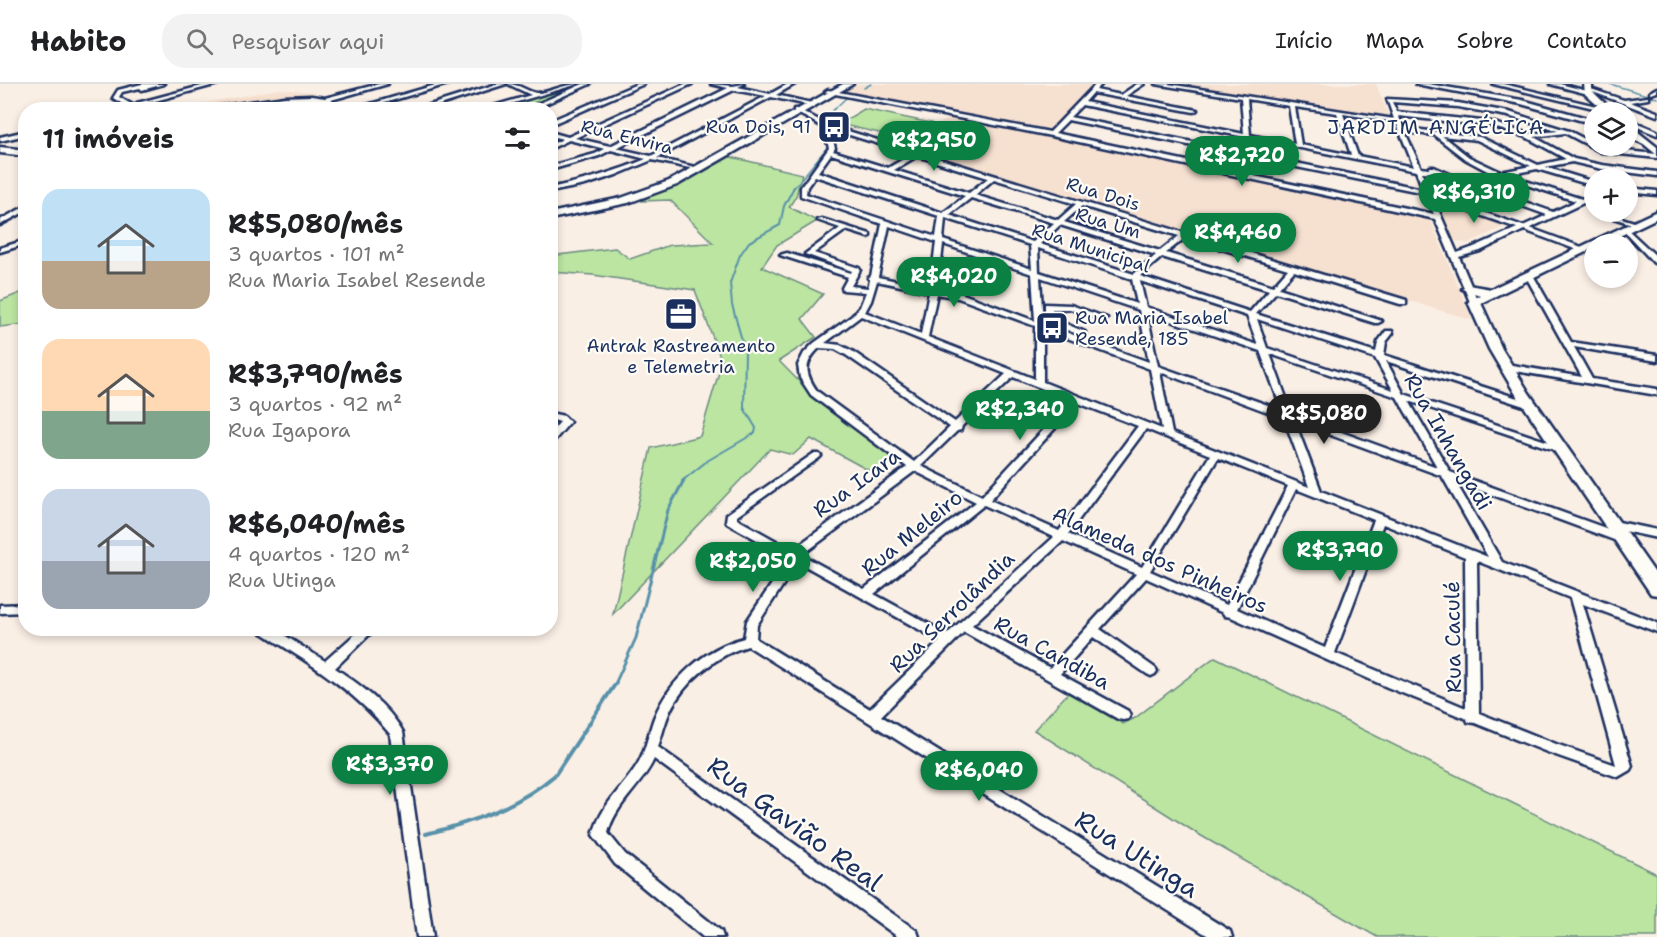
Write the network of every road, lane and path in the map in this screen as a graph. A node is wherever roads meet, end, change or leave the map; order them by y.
1 (148, 84) edge
2 (160, 84) edge
3 (215, 84) edge
4 (385, 84) edge
5 (445, 84) edge
6 (503, 84) edge
7 (511, 84) edge
8 (575, 84) edge
9 (587, 84) edge
10 (640, 84) edge
11 (689, 84) edge
12 (714, 84) edge
13 (741, 84) edge
14 (792, 84) edge
15 (842, 84) edge
16 (849, 84) edge
17 (1099, 84) edge
18 (1141, 84) edge
19 (1158, 84) edge
20 (1497, 84) edge
21 (1553, 84) edge
22 (1421, 85) edge
23 (1169, 86) junction
24 (734, 87) junction
25 (318, 90) dead end
26 (1199, 90) junction
27 (123, 91) junction
28 (1092, 91) junction
29 (831, 92) junction
30 (534, 93) junction
31 (771, 95) junction
32 (1490, 95) junction
33 (330, 96) junction
34 (1121, 97) junction
35 (1244, 98) junction
36 (1596, 98) edge
37 (1646, 98) dead end
38 (1619, 100) junction
39 (1142, 101) junction
40 (121, 102) edge
41 (135, 102) edge
42 (152, 102) edge
43 (326, 102) edge
44 (381, 102) edge
45 (443, 102) edge
46 (506, 102) edge
47 (545, 102) edge
48 (1428, 102) junction
49 (1081, 103) junction
50 (811, 104) junction
51 (1449, 104) junction
52 (1292, 105) junction
53 (1194, 110) junction
54 (798, 111) junction
55 (1561, 111) junction
56 (1339, 112) junction
57 (1656, 113) edge
58 (1396, 114) junction
59 (1067, 118) junction
60 (1456, 119) junction
61 (1584, 119) edge
62 (558, 120) edge
63 (1533, 120) junction
64 (1398, 121) junction
65 (1193, 125) junction
66 (826, 126) junction
67 (1402, 130) junction
68 (1638, 131) edge
69 (1567, 132) junction
70 (1654, 132) edge
71 (1435, 133) junction
72 (1051, 134) junction
73 (18, 135) edge
74 (1463, 135) junction
75 (558, 136) edge
76 (1248, 136) junction
77 (1528, 136) junction
78 (1638, 137) edge
79 (0, 139) edge
80 (572, 139) junction
81 (558, 144) edge
82 (1298, 146) junction
83 (609, 148) junction
84 (0, 150) edge
85 (18, 152) edge
86 (830, 152) junction
87 (916, 154) junction
88 (1657, 154) edge
89 (1250, 155) junction
90 (1355, 157) junction
91 (650, 158) junction
92 (1414, 158) junction
93 (1572, 160) junction
94 (558, 166) edge
95 (1537, 167) junction
96 (695, 169) junction
97 (889, 170) junction
98 (1419, 170) junction
99 (1437, 171) junction
100 (814, 172) junction
101 (1657, 174) edge
102 (1501, 175) junction
103 (993, 177) junction
104 (1251, 177) junction
105 (1584, 181) edge
106 (1462, 182) junction
107 (558, 188) edge
108 (1638, 191) edge
109 (1657, 193) edge
110 (968, 196) junction
111 (1430, 196) junction
112 (1584, 201) edge
113 (1579, 203) junction
114 (1081, 204) junction
115 (1584, 205) edge
116 (558, 212) edge
117 (18, 213) edge
118 (1552, 214) junction
119 (1657, 214) edge
120 (943, 215) junction
121 (1438, 217) junction
122 (820, 220) dead end
123 (886, 222) junction
124 (1620, 222) edge
125 (0, 223) edge
126 (1056, 223) junction
127 (1631, 227) junction
128 (845, 228) junction
129 (1523, 228) junction
130 (1184, 235) junction
131 (868, 236) dead end
132 (940, 239) junction
133 (1449, 244) junction
134 (18, 245) edge
135 (1034, 245) junction
136 (9, 248) junction
137 (1477, 249) junction
138 (1583, 249) junction
139 (0, 250) edge
140 (18, 250) edge
141 (784, 255) dead end
142 (1161, 255) junction
143 (1454, 256) junction
144 (1657, 261) edge
145 (1293, 268) junction
146 (1036, 272) junction
147 (1529, 275) junction
148 (853, 276) junction
149 (872, 278) junction
150 (1136, 278) junction
151 (1272, 288) junction
152 (934, 289) junction
153 (869, 290) junction
154 (1471, 295) junction
155 (1403, 302) dead end
156 (1141, 308) junction
157 (860, 313) junction
158 (1251, 315) junction
159 (1103, 318) dead end
160 (1378, 321) dead end
161 (1039, 326) junction
162 (1389, 333) dead end
163 (924, 338) junction
164 (1569, 344) junction
165 (819, 345) junction
166 (1264, 348) junction
167 (1111, 352) junction
168 (1379, 357) junction
169 (1657, 358) edge
170 (1506, 367) junction
171 (1155, 368) junction
172 (1012, 373) junction
173 (1589, 381) junction
174 (1039, 383) junction
175 (1657, 392) edge
176 (1400, 395) junction
177 (1077, 398) junction
178 (1530, 405) junction
179 (1288, 417) junction
180 (558, 418) edge
181 (1144, 425) junction
182 (958, 428) junction
183 (558, 431) edge
184 (1167, 435) junction
185 (1558, 447) junction
186 (1216, 454) junction
187 (816, 456) dead end
188 (914, 467) junction
189 (1446, 476) junction
190 (1293, 486) junction
191 (1317, 494) junction
192 (983, 501) junction
193 (1379, 520) junction
194 (1614, 531) junction
195 (1657, 534) edge
196 (1060, 537) junction
197 (795, 555) junction
198 (1471, 556) junction
199 (1500, 567) junction
200 (1143, 574) junction
201 (1655, 584) edge
202 (866, 594) junction
203 (1576, 598) junction
204 (18, 608) edge
205 (0, 609) edge
206 (1229, 613) junction
207 (963, 626) junction
208 (1657, 628) edge
209 (1092, 630) junction
210 (276, 636) edge
211 (361, 636) edge
212 (948, 640) junction
213 (750, 641) junction
214 (1328, 655) junction
215 (326, 668) junction
216 (1151, 671) dead end
217 (1052, 675) junction
218 (1123, 715) dead end
219 (872, 716) junction
220 (1473, 718) junction
221 (652, 750) junction
222 (425, 937) edge
223 (715, 937) edge
224 (911, 937) edge
225 (1224, 937) edge

1 - 27 street
2 - 27 street
3 - 42 street
4 - 33 street
5 - 44 street
6 - 45 street
7 - 30 street
8 - 30 street
9 - 47 street
10 - 62 street
11 - 80 street
12 - 24 street
13 - 24 street
14 - 31 street
15 - 29 street
16 - 29 street
17 - 28 street
18 - 34 street
19 - 23 street
20 - 32 street
20 - 36 street
21 - 36 street
22 - 32 street
22 - 48 street
23 - 26 street
23 - 39 street
24 - 31 street
24 - 83 street
25 - 33 street
26 - 35 street
26 - 53 street
27 - 40 street
27 - 41 street
28 - 34 street
28 - 49 street
29 - 50 street
29 - 72 street
30 - 46 street
31 - 50 street
31 - 91 street
32 - 55 street
33 - 43 street
34 - 39 street
35 - 52 street
35 - 76 street
36 - 38 street
36 - 38 street
37 - 38 street
38 - 57 street
39 - 53 street
48 - 51 street
48 - 58 street
49 - 59 street
49 - 65 street
50 - 54 street
51 - 60 street
51 - 63 street
52 - 56 street
52 - 82 street
53 - 65 street
54 - 66 street, Rua Dois
54 - 96 street
55 - 61 street
55 - 63 street
56 - 64 street
56 - 90 street
58 - 60 street
58 - 64 street
59 - 72 street
59 - 89 street
60 - 74 street
60 - 77 street
63 - 69 street
64 - 67 street
65 - 76 street
66 - 86 street
66 - 87 street, Rua Dois
67 - 71 street
67 - 92 street
68 - 70 street
69 - 77 street
69 - 88 street
71 - 74 street
71 - 102 street
72 - 104 street
73 - 79 street
74 - 95 street
75 - 80 street, Rua Envira
76 - 82 street
76 - 89 street
77 - 93 street
78 - 88 street
80 - 81 street
80 - 83 street, Rua Envira
82 - 90 street
83 - 91 street, Rua Envira
83 - 94 street
84 - 85 street
86 - 97 street, Rua Um
86 - 100 street
87 - 97 street
87 - 103 street, Rua Dois
89 - 104 street
89 - 111 street
90 - 98 street
91 - 96 street, Rua Envira
91 - 107 street
92 - 98 street
92 - 99 street
93 - 95 street
93 - 101 street
95 - 102 street
95 - 105 street
96 - 116 street
97 - 110 street, Rua Um
98 - 99 street
98 - 111 street
99 - 106 street
100 - 120 street, Rua Municipal
100 - 123 street
102 - 106 street
102 - 113 street
103 - 110 street
103 - 114 street, Rua Dois
104 - 121 street
106 - 118 street
108 - 109 street
110 - 120 street
110 - 126 street, Rua Um
111 - 121 street
111 - 129 street
112 - 113 street
113 - 115 street
113 - 118 street
114 - 126 street
114 - 130 street, Rua Dois
117 - 125 street
118 - 129 street
119 - 127 street
120 - 132 street
120 - 135 street, Rua Municipal
121 - 133 street
122 - 128 street
123 - 132 street
123 - 149 street
124 - 127 street
126 - 135 street
126 - 142 street, Rua Um
127 - 138 street
127 - 144 street
128 - 131 street
128 - 148 street
129 - 137 street
129 - 138 street
130 - 142 street
130 - 145 street, Rua Dois
132 - 146 street
132 - 152 street
133 - 137 street
133 - 143 street
134 - 136 street
135 - 146 street
135 - 150 street, Rua Municipal
136 - 139 street
136 - 140 street
137 - 143 street
138 - 147 street
141 - 148 street
142 - 150 street
142 - 151 street, Rua Um
143 - 154 street
145 - 151 street
145 - 155 street, Rua Dois
146 - 156 street
146 - 161 street
147 - 154 street
147 - 164 street
148 - 153 street
149 - 152 street
149 - 153 street
150 - 156 street
150 - 158 street, Rua Municipal
151 - 158 street
151 - 160 street, Rua Um
152 - 161 street
152 - 163 street
153 - 157 street
154 - 170 street
156 - 166 street
156 - 171 street
157 - 163 street
157 - 165 street, Alameda dos Pinheiros
158 - 166 street
158 - 168 street, Rua Municipal
159 - 167 street
161 - 167 street
161 - 174 street
162 - 168 street
163 - 172 street
164 - 169 street
164 - 173 street
165 - 182 street
165 - 188 street, Alameda dos Pinheiros
166 - 176 street
166 - 179 street
167 - 171 street
168 - 176 street, Rua Inhangadi
168 - 178 street, Rua Municipal
170 - 173 street
170 - 178 street
171 - 179 street
171 - 184 street
172 - 174 street
172 - 182 street, Rua Icara
173 - 175 street
174 - 177 street
176 - 185 street
176 - 189 street, Rua Inhangadi
177 - 181 street
177 - 192 street, Rua Meleiro
178 - 185 street
179 - 189 street
179 - 191 street
180 - 183 street
181 - 184 street
181 - 196 street, Rua Serrolândia
182 - 188 street, Rua Icara
184 - 186 street
185 - 194 street
186 - 190 street
186 - 200 street
187 - 197 street
188 - 192 street, Alameda dos Pinheiros
188 - 197 street, Rua Icara
189 - 194 street
189 - 199 street, Rua Inhangadi
190 - 191 street
190 - 206 street
191 - 193 street
192 - 196 street, Alameda dos Pinheiros
192 - 202 street, Rua Meleiro
193 - 198 street
193 - 214 street
194 - 195 street
194 - 201 street
196 - 200 street, Alameda dos Pinheiros
196 - 207 street, Rua Serrolândia
197 - 202 street
197 - 213 street, Rua Icara
198 - 199 street
198 - 220 street, Rua Caculé
199 - 203 street
200 - 206 street, Alameda dos Pinheiros
200 - 209 street
202 - 212 street
203 - 208 street
203 - 220 street, Alameda dos Pinheiros
204 - 205 street
206 - 214 street, Alameda dos Pinheiros
207 - 212 street, Rua Serrolândia
207 - 217 street, Rua Candiba
209 - 216 street
209 - 217 street
210 - 215 street
211 - 215 street
212 - 219 street, Rua Serrolândia
213 - 219 street, Rua Utinga
213 - 221 street
214 - 220 street, Alameda dos Pinheiros
215 - 222 street
217 - 218 street, Rua Candiba
219 - 225 street, Rua Utinga
221 - 223 street
221 - 224 street, Rua Gavião Real

